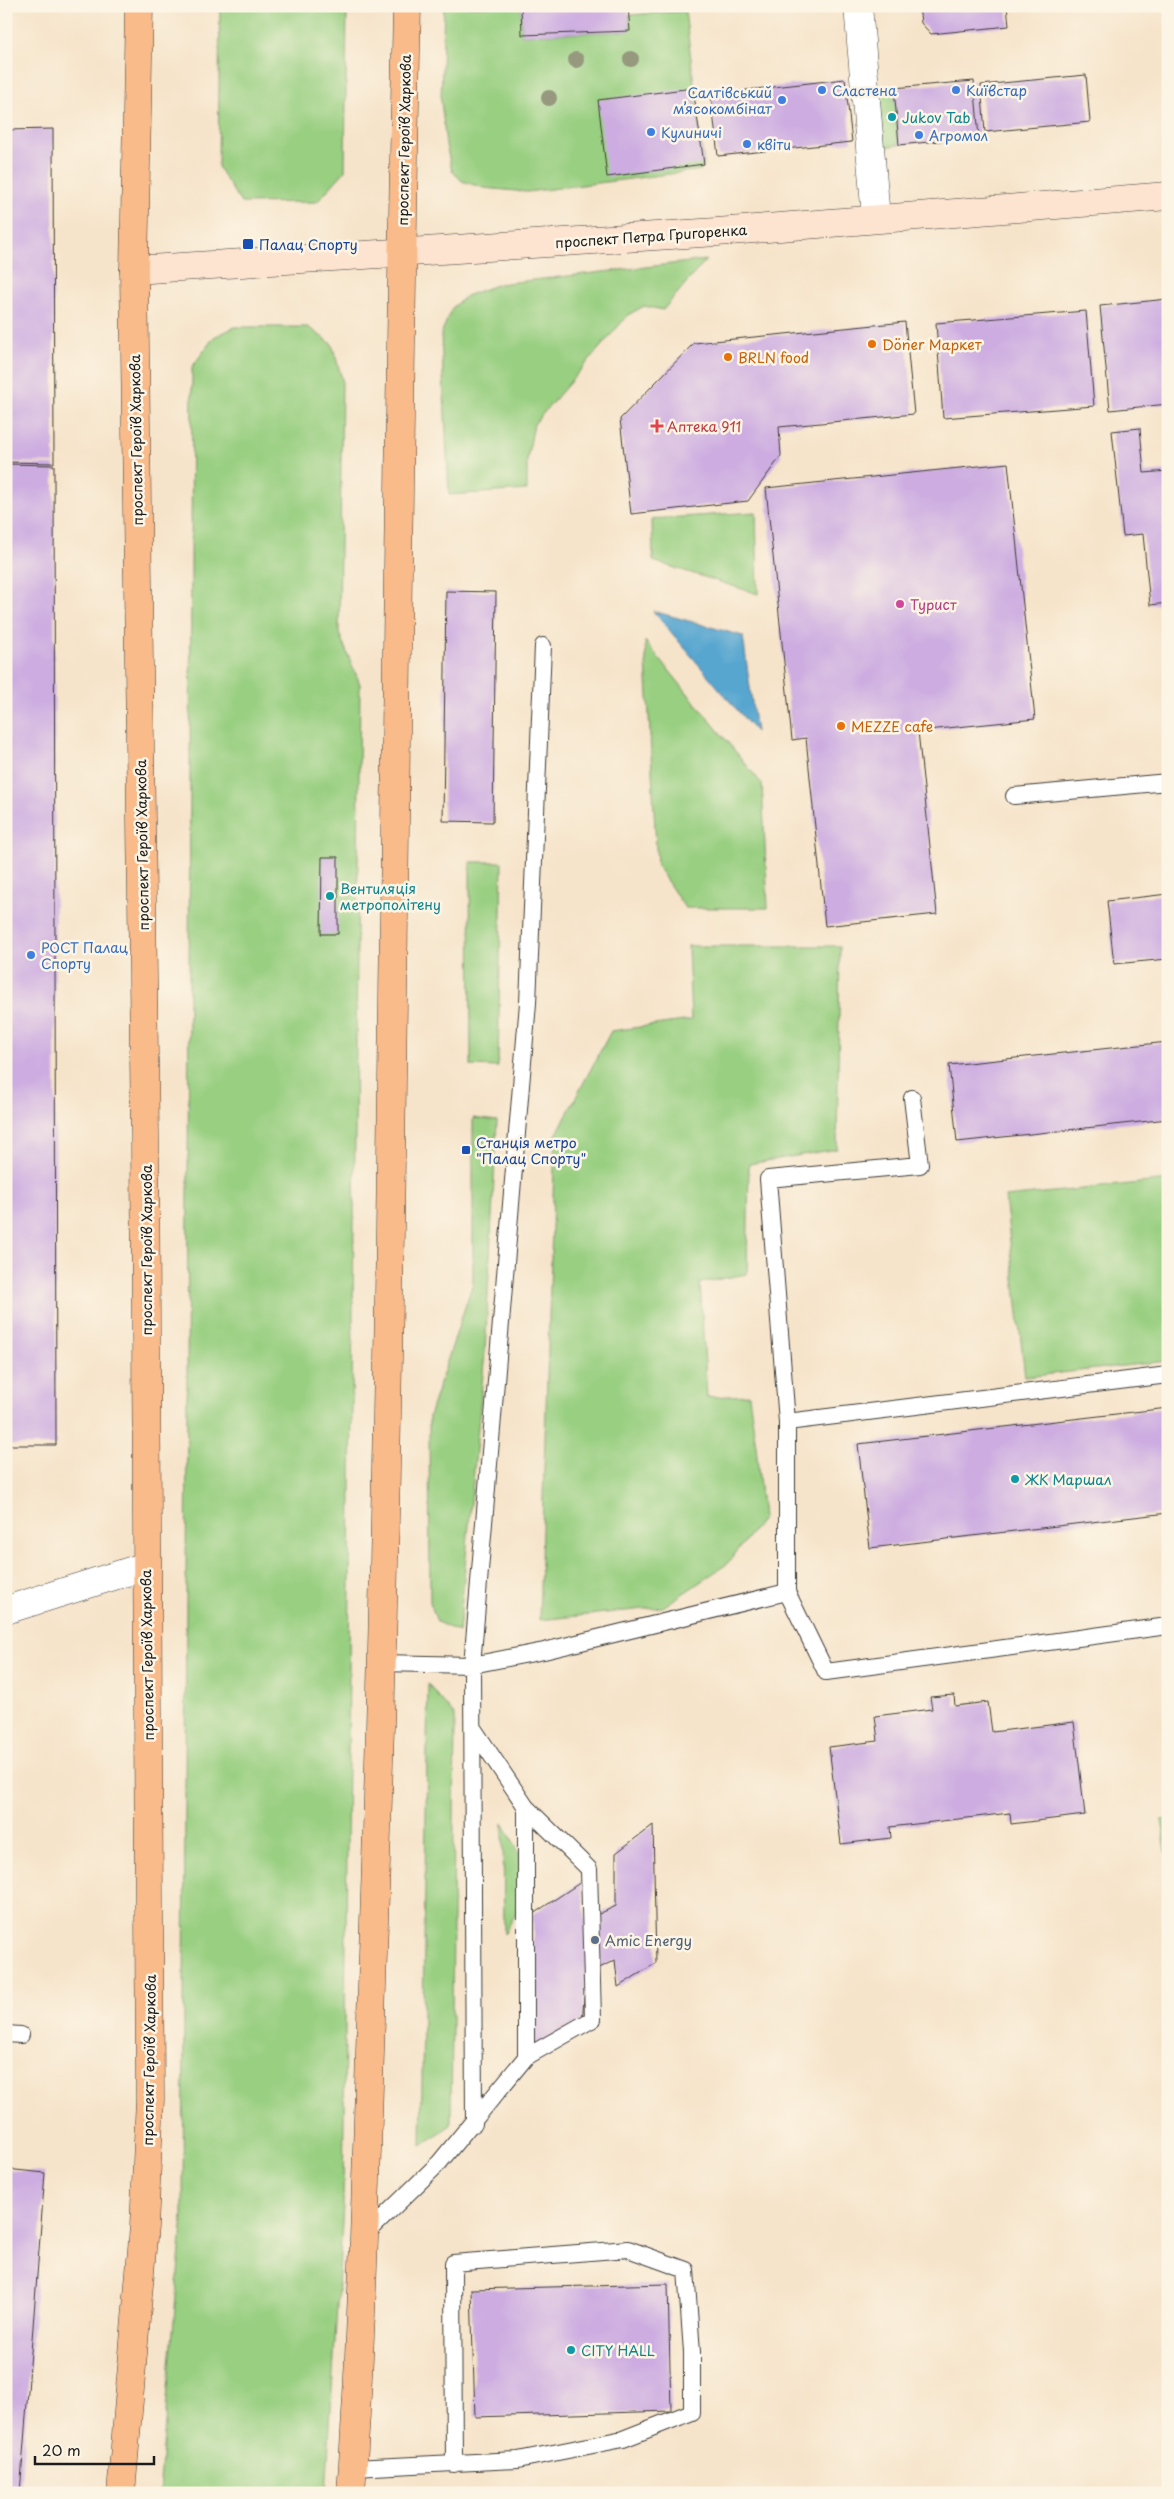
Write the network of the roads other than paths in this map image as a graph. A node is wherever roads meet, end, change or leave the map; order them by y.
1 (139, 6) edge
2 (407, 6) edge
3 (858, 6) edge
4 (1168, 196) edge
5 (876, 218) junction
6 (401, 253) junction
7 (134, 270) junction
8 (543, 646) dead end
9 (1168, 782) edge
10 (1014, 796) dead end
11 (912, 1098) dead end
12 (1168, 1375) edge
13 (787, 1422) junction
14 (146, 1566) junction
15 (787, 1592) junction
16 (6, 1610) edge
17 (1168, 1626) edge
18 (382, 1663) junction
19 (472, 1665) junction
20 (473, 1728) junction
21 (526, 1807) junction
22 (526, 2057) junction
23 (474, 2124) junction
24 (364, 2236) junction
25 (454, 2464) junction
26 (352, 2480) edge
27 (121, 2493) edge

1 - 7 main road, проспект Героїв Харкова
2 - 6 main road, проспект Героїв Харкова
3 - 5 street
4 - 5 main road, проспект Петра Григоренка
5 - 6 main road, проспект Петра Григоренка
6 - 7 main road, проспект Петра Григоренка
6 - 18 main road, проспект Героїв Харкова
7 - 14 main road, проспект Героїв Харкова
8 - 19 lane
9 - 10 lane
11 - 13 lane
12 - 13 lane
13 - 15 lane
14 - 16 street
14 - 27 main road, проспект Героїв Харкова
15 - 17 lane
15 - 19 lane
18 - 19 lane
18 - 24 main road, проспект Героїв Харкова
19 - 20 lane
20 - 21 lane
20 - 23 lane
21 - 22 lane
21 - 22 lane
22 - 23 lane
23 - 24 lane
24 - 26 main road, проспект Героїв Харкова
25 - 25 lane
25 - 26 lane

